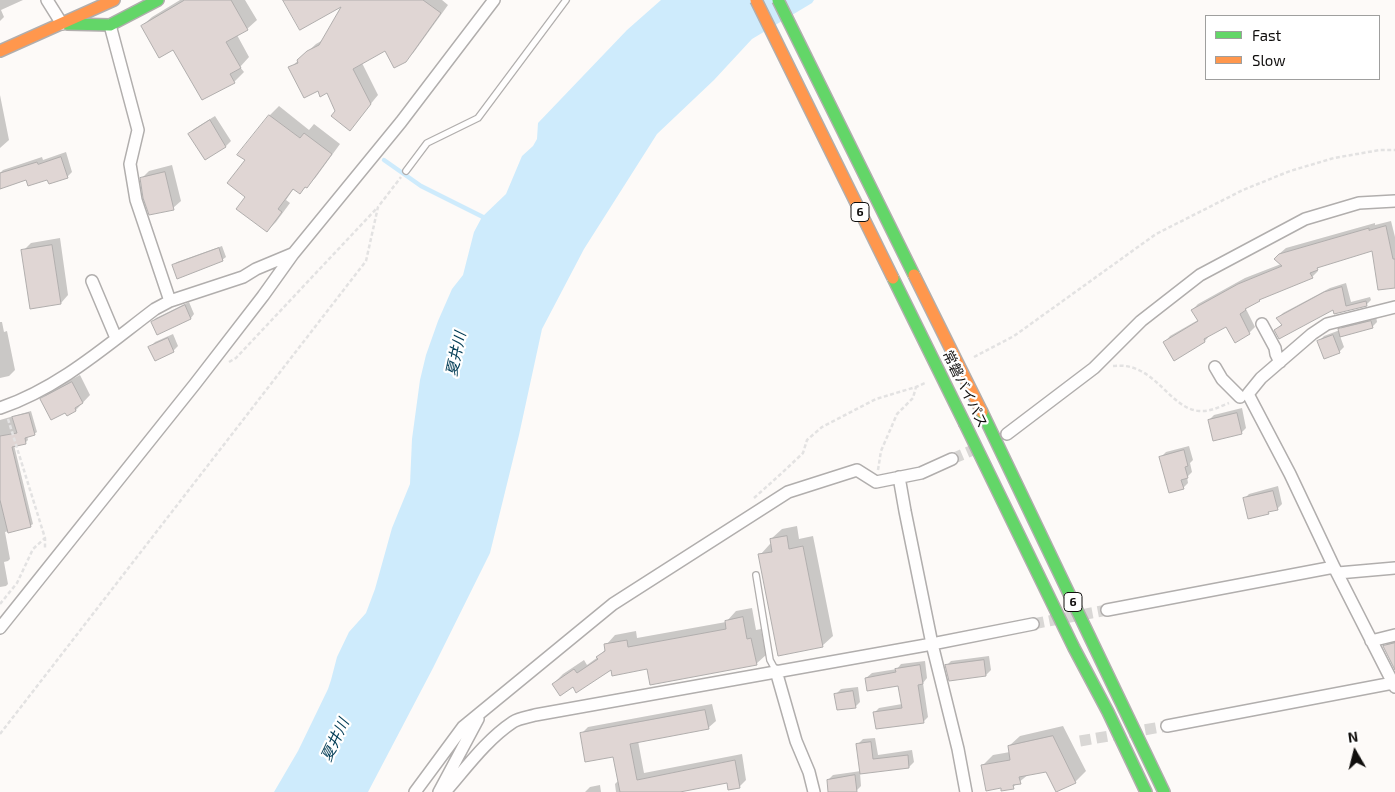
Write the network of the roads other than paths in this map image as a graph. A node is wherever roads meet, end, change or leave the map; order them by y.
1 (48, 0) edge
2 (114, 0) edge
3 (158, 0) edge
4 (494, 0) edge
5 (566, 0) edge
6 (756, 0) edge
7 (778, 0) edge
8 (62, 24) junction
9 (110, 25) junction
10 (0, 51) edge
11 (406, 171) dead end
12 (1395, 201) edge
13 (293, 254) junction
14 (92, 281) dead end
15 (170, 301) junction
16 (1395, 307) edge
17 (1262, 324) dead end
18 (116, 338) junction
19 (1280, 362) junction
20 (1215, 367) dead end
21 (1240, 397) road end
22 (2, 407) edge
23 (1007, 434) dead end
24 (952, 459) tunnel mouth
25 (899, 477) junction
26 (1395, 568) edge
27 (1336, 570) junction
28 (756, 575) dead end
29 (1107, 610) tunnel mouth
30 (1060, 621) junction
31 (1033, 624) tunnel mouth
32 (0, 628) edge
33 (1395, 635) edge
34 (1371, 641) junction
35 (932, 644) junction
36 (776, 671) junction
37 (1394, 685) edge
38 (1090, 703) dead end
39 (482, 712) junction
40 (1126, 714) junction
41 (1167, 726) tunnel mouth
42 (415, 792) edge
43 (439, 792) edge
44 (445, 792) edge
45 (814, 792) edge
46 (966, 792) edge
47 (1146, 792) edge
48 (1164, 792) edge
49 (1174, 792) edge

1 - 8 street
2 - 8 highway
3 - 9 highway
4 - 13 street
5 - 11 lane
6 - 30 highway, 常磐バイパス / 6, bridge
7 - 40 highway, 常磐バイパス / 6, bridge
8 - 9 highway
8 - 10 highway
9 - 15 street
12 - 23 street
13 - 15 street
13 - 32 street
14 - 18 street
15 - 18 street
16 - 19 street
17 - 19 street
18 - 22 street
19 - 27 street
20 - 21 street
24 - 25 street
25 - 35 street
25 - 39 street
26 - 27 street
27 - 29 street
27 - 34 street
28 - 36 lane
30 - 38 highway
30 - 47 highway, 常磐バイパス / 6
31 - 35 street
33 - 34 street
34 - 37 street
35 - 36 street
35 - 46 street
36 - 44 street
36 - 45 street
37 - 41 street
39 - 42 street
39 - 43 street
40 - 48 highway, 常磐バイパス / 6
40 - 49 highway

